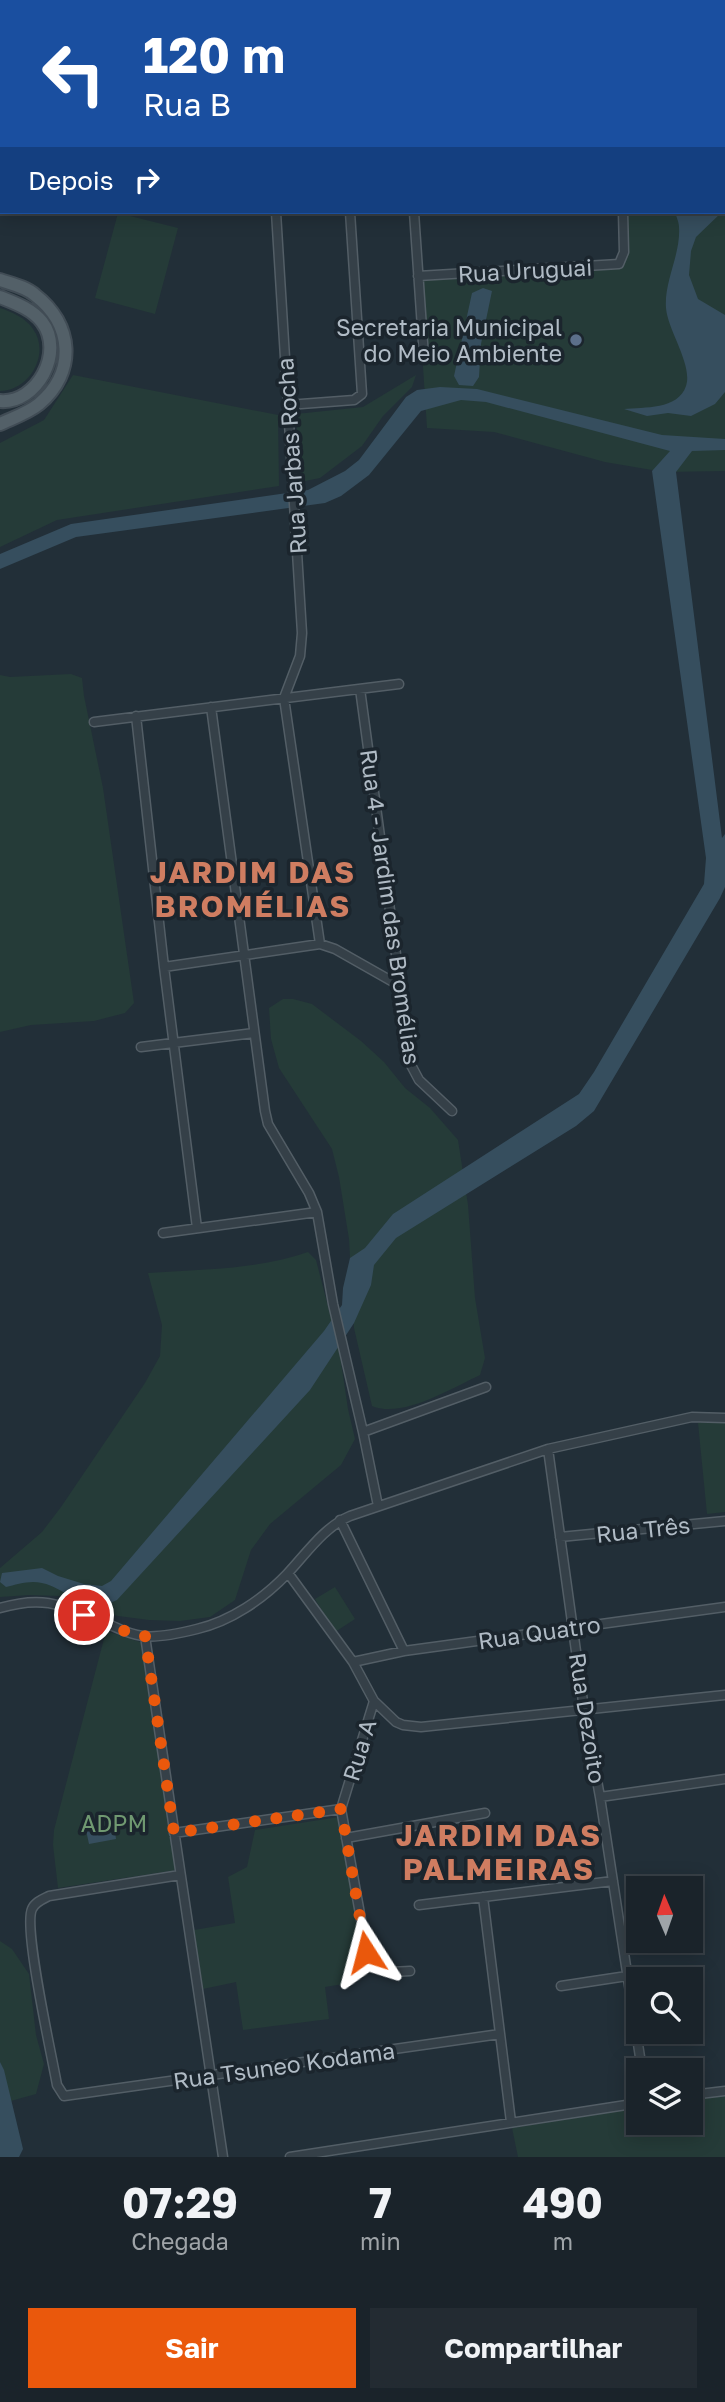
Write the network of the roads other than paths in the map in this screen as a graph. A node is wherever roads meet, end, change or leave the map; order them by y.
1 (276, 214) edge
2 (350, 214) edge
3 (414, 214) edge
4 (623, 214) edge
5 (418, 276) junction
6 (0, 280) edge
7 (0, 297) edge
8 (424, 357) dead end
9 (0, 401) edge
10 (288, 405) junction
11 (0, 424) edge
12 (399, 684) dead end
13 (360, 689) junction
14 (284, 698) junction
15 (211, 707) junction
16 (136, 716) junction
17 (94, 722) dead end
18 (320, 944) junction
19 (244, 956) junction
20 (164, 967) junction
21 (401, 987) junction
22 (254, 1033) junction
23 (173, 1042) junction
24 (141, 1047) dead end
25 (452, 1111) dead end
26 (317, 1212) junction
27 (197, 1228) junction
28 (163, 1233) dead end
29 (486, 1387) dead end
30 (725, 1418) edge
31 (363, 1432) junction
32 (548, 1449) junction
33 (378, 1506) junction
34 (340, 1520) junction
35 (725, 1521) edge
36 (560, 1537) junction
37 (288, 1573) junction
38 (725, 1607) edge
39 (0, 1608) edge
40 (574, 1627) junction
41 (145, 1636) junction
42 (404, 1651) junction
43 (354, 1662) junction
44 (725, 1695) edge
45 (373, 1701) junction
46 (584, 1709) junction
47 (725, 1779) edge
48 (600, 1797) junction
49 (341, 1809) junction
50 (485, 1813) dead end
51 (174, 1833) junction
52 (346, 1838) junction
53 (180, 1875) junction
54 (613, 1881) junction
55 (483, 1897) junction
56 (419, 1905) dead end
57 (626, 1969) edge
58 (410, 1970) dead end
59 (626, 1976) edge
60 (561, 1986) dead end
61 (500, 2034) junction
62 (212, 2076) junction
63 (725, 2091) edge
64 (703, 2094) edge
65 (626, 2105) edge
66 (511, 2122) junction
67 (223, 2157) edge
68 (290, 2157) edge

1 - 10 street, Rua Jarbas Rocha
2 - 10 street
3 - 5 street
4 - 5 street, Rua Uruguai
5 - 8 street
6 - 11 main road
7 - 9 main road
10 - 14 street, Rua Jarbas Rocha
12 - 13 street
13 - 14 street
13 - 21 street, Rua 4 - Jardim das Bromélias
14 - 15 street
14 - 18 street
15 - 16 street
15 - 19 street
16 - 17 street
16 - 20 street
18 - 19 street
18 - 21 street
19 - 20 street
19 - 22 street
20 - 23 street
21 - 25 street, Rua 4 - Jardim das Bromélias
22 - 23 street
22 - 26 street
23 - 24 street
23 - 27 street
26 - 27 street
26 - 31 street
27 - 28 street
29 - 31 street
30 - 32 street
31 - 33 street
32 - 33 street
32 - 36 street, Rua Dezoito
33 - 34 street
34 - 37 street
34 - 42 street
35 - 36 street, Rua Três
36 - 40 street, Rua Dezoito
37 - 41 street
37 - 43 street
38 - 40 street, Rua Quatro
39 - 41 street
40 - 42 street, Rua Quatro
40 - 46 street, Rua Dezoito
41 - 51 street
42 - 43 street, Rua Quatro
43 - 45 street
44 - 46 street
45 - 46 street
45 - 49 street, Rua A
46 - 48 street, Rua Dezoito
47 - 48 street
48 - 54 street, Rua Dezoito
49 - 51 street
49 - 52 street, Rua A
50 - 52 street
51 - 53 street
52 - 58 street, Rua A
53 - 62 street
53 - 62 street, Rua Tsuneo Kodama
54 - 55 street
54 - 57 street, Rua Dezoito
55 - 56 street
55 - 61 street
59 - 60 street
61 - 62 street, Rua Tsuneo Kodama
61 - 66 street
62 - 67 street
63 - 64 street
65 - 66 street
66 - 68 street

